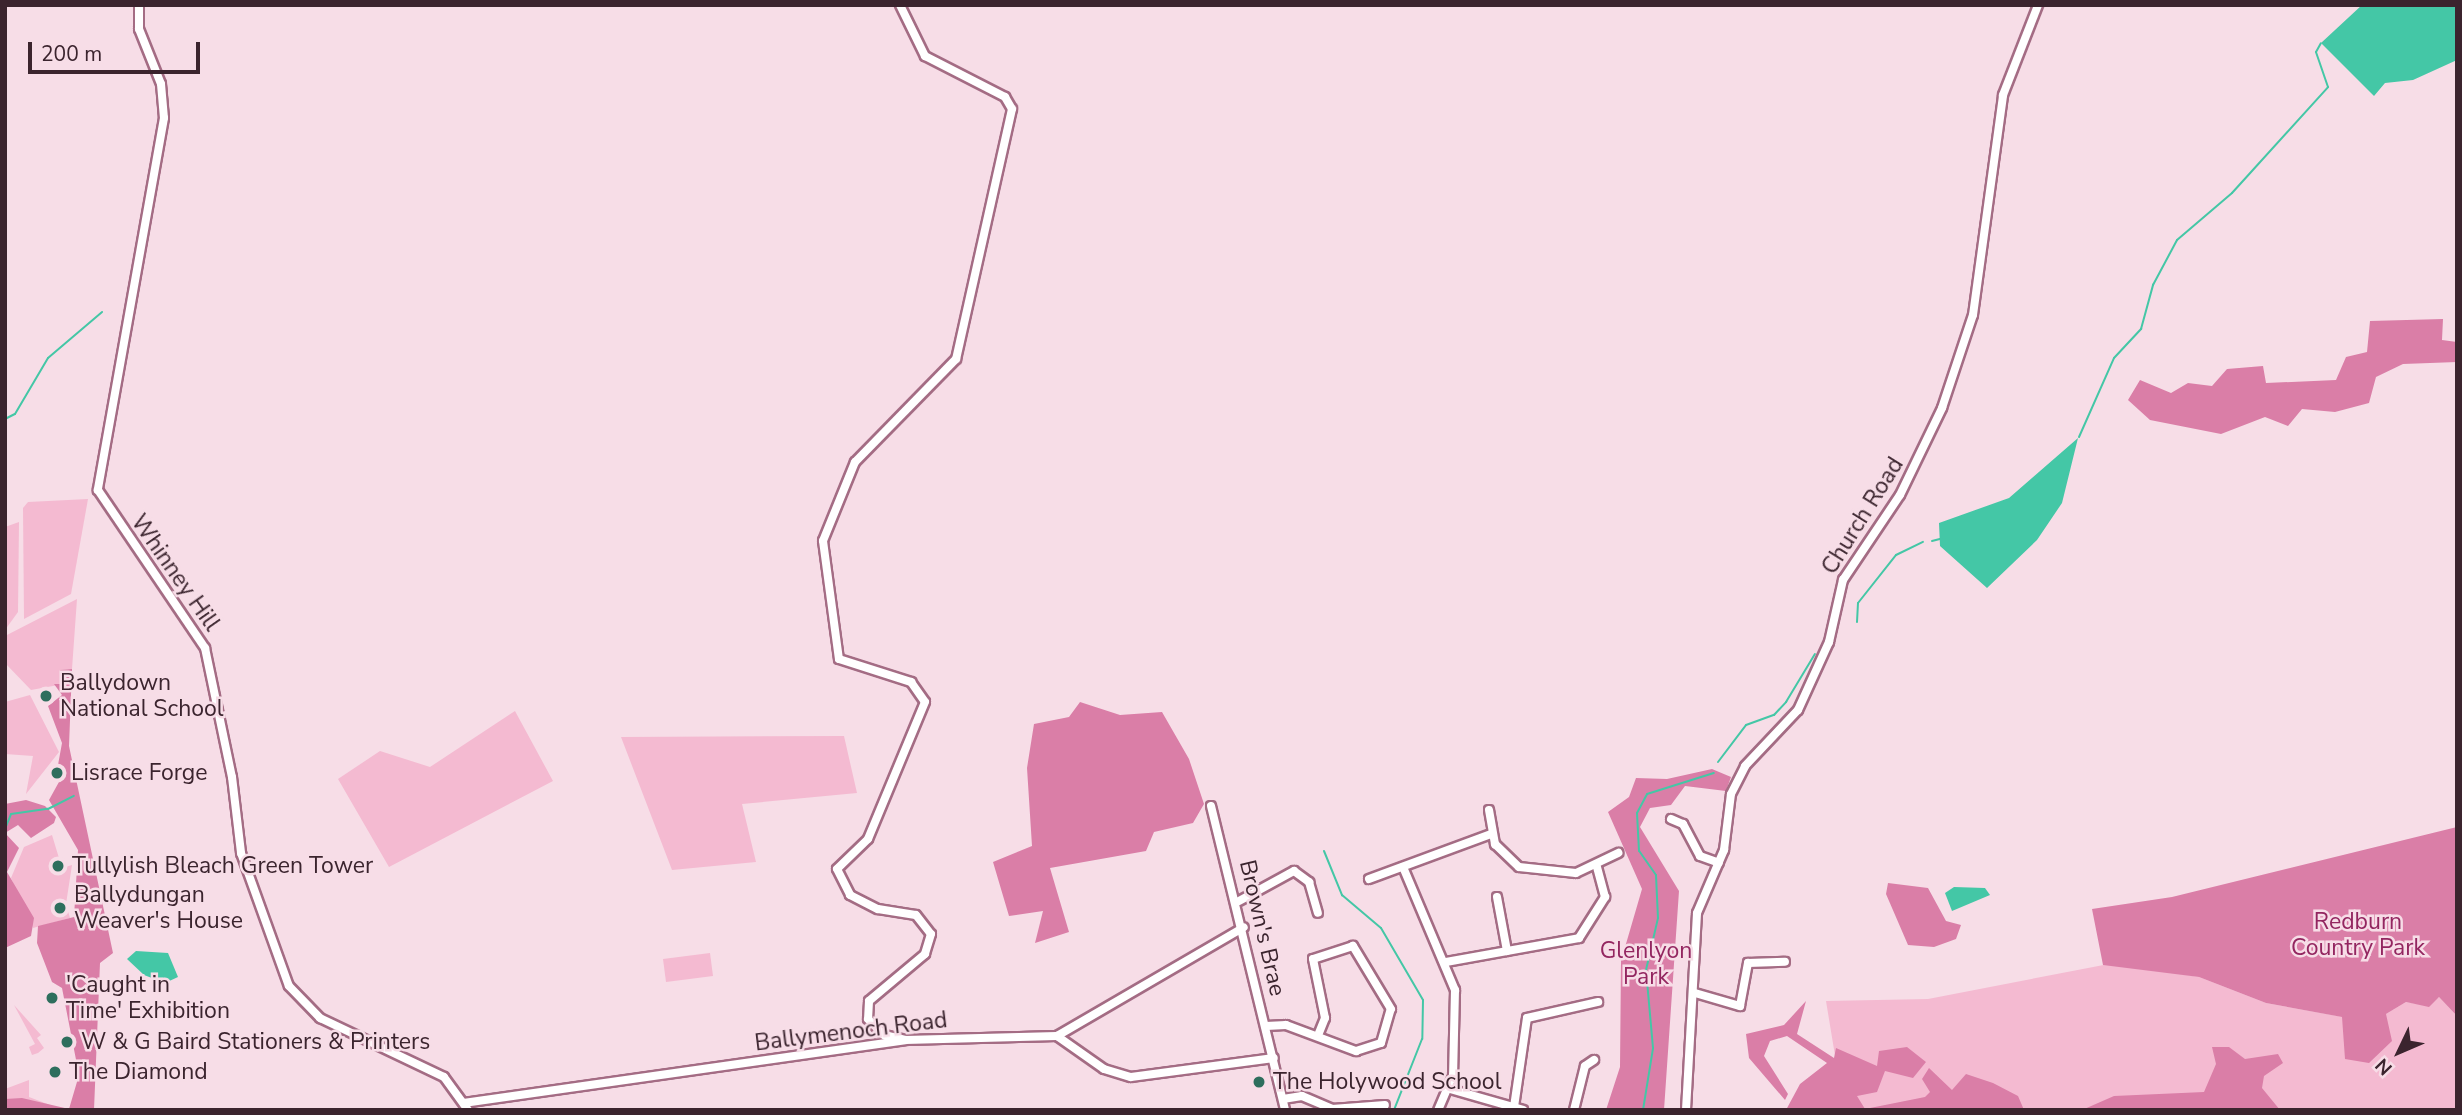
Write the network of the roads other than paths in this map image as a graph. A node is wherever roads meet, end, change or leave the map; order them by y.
1 (139, 5) edge
2 (900, 5) edge
3 (2038, 5) edge
4 (1210, 806) dead end
5 (1489, 810) dead end
6 (1671, 819) dead end
7 (1492, 834) junction
8 (1618, 853) dead end
9 (1719, 863) junction
10 (1403, 867) junction
11 (1597, 867) junction
12 (1369, 879) dead end
13 (1497, 897) dead end
14 (1239, 901) junction
15 (1318, 913) dead end
16 (1244, 927) junction
17 (1507, 951) junction
18 (1446, 962) junction
19 (1785, 962) dead end
20 (1695, 993) junction
21 (1598, 1002) dead end
22 (1265, 1026) junction
23 (1318, 1035) junction
24 (1057, 1036) junction
25 (905, 1040) junction
26 (1274, 1058) junction
27 (1594, 1060) dead end
28 (1450, 1089) junction
29 (1283, 1099) junction
30 (1385, 1105) dead end
31 (466, 1106) edge
32 (1354, 1108) edge
33 (1518, 1108) edge
34 (1341, 1109) edge
35 (1285, 1110) edge
36 (1438, 1110) edge
37 (1574, 1110) edge
38 (1686, 1110) edge

1 - 31 street, Whinney Hill
2 - 25 street
3 - 9 street, Church Road
4 - 14 street, Brown's Brae
5 - 7 street
6 - 9 street
7 - 10 street
7 - 11 street
8 - 11 street
9 - 20 street, Church Road
10 - 12 street
10 - 18 street
11 - 17 street
13 - 17 street
14 - 15 street
14 - 16 street, Brown's Brae
16 - 22 street, Brown's Brae
16 - 24 street
17 - 18 street
18 - 28 street
19 - 20 street
20 - 38 street, Church Road
21 - 33 street
22 - 23 street
22 - 26 street, Brown's Brae
23 - 23 street
24 - 25 street, Ballymenoch Road
24 - 26 street
25 - 31 street, Ballymenoch Road
26 - 29 street, Brown's Brae
27 - 37 street
28 - 33 street
28 - 36 street
29 - 34 street
29 - 35 street, Brown's Brae
30 - 32 street
32 - 34 street

